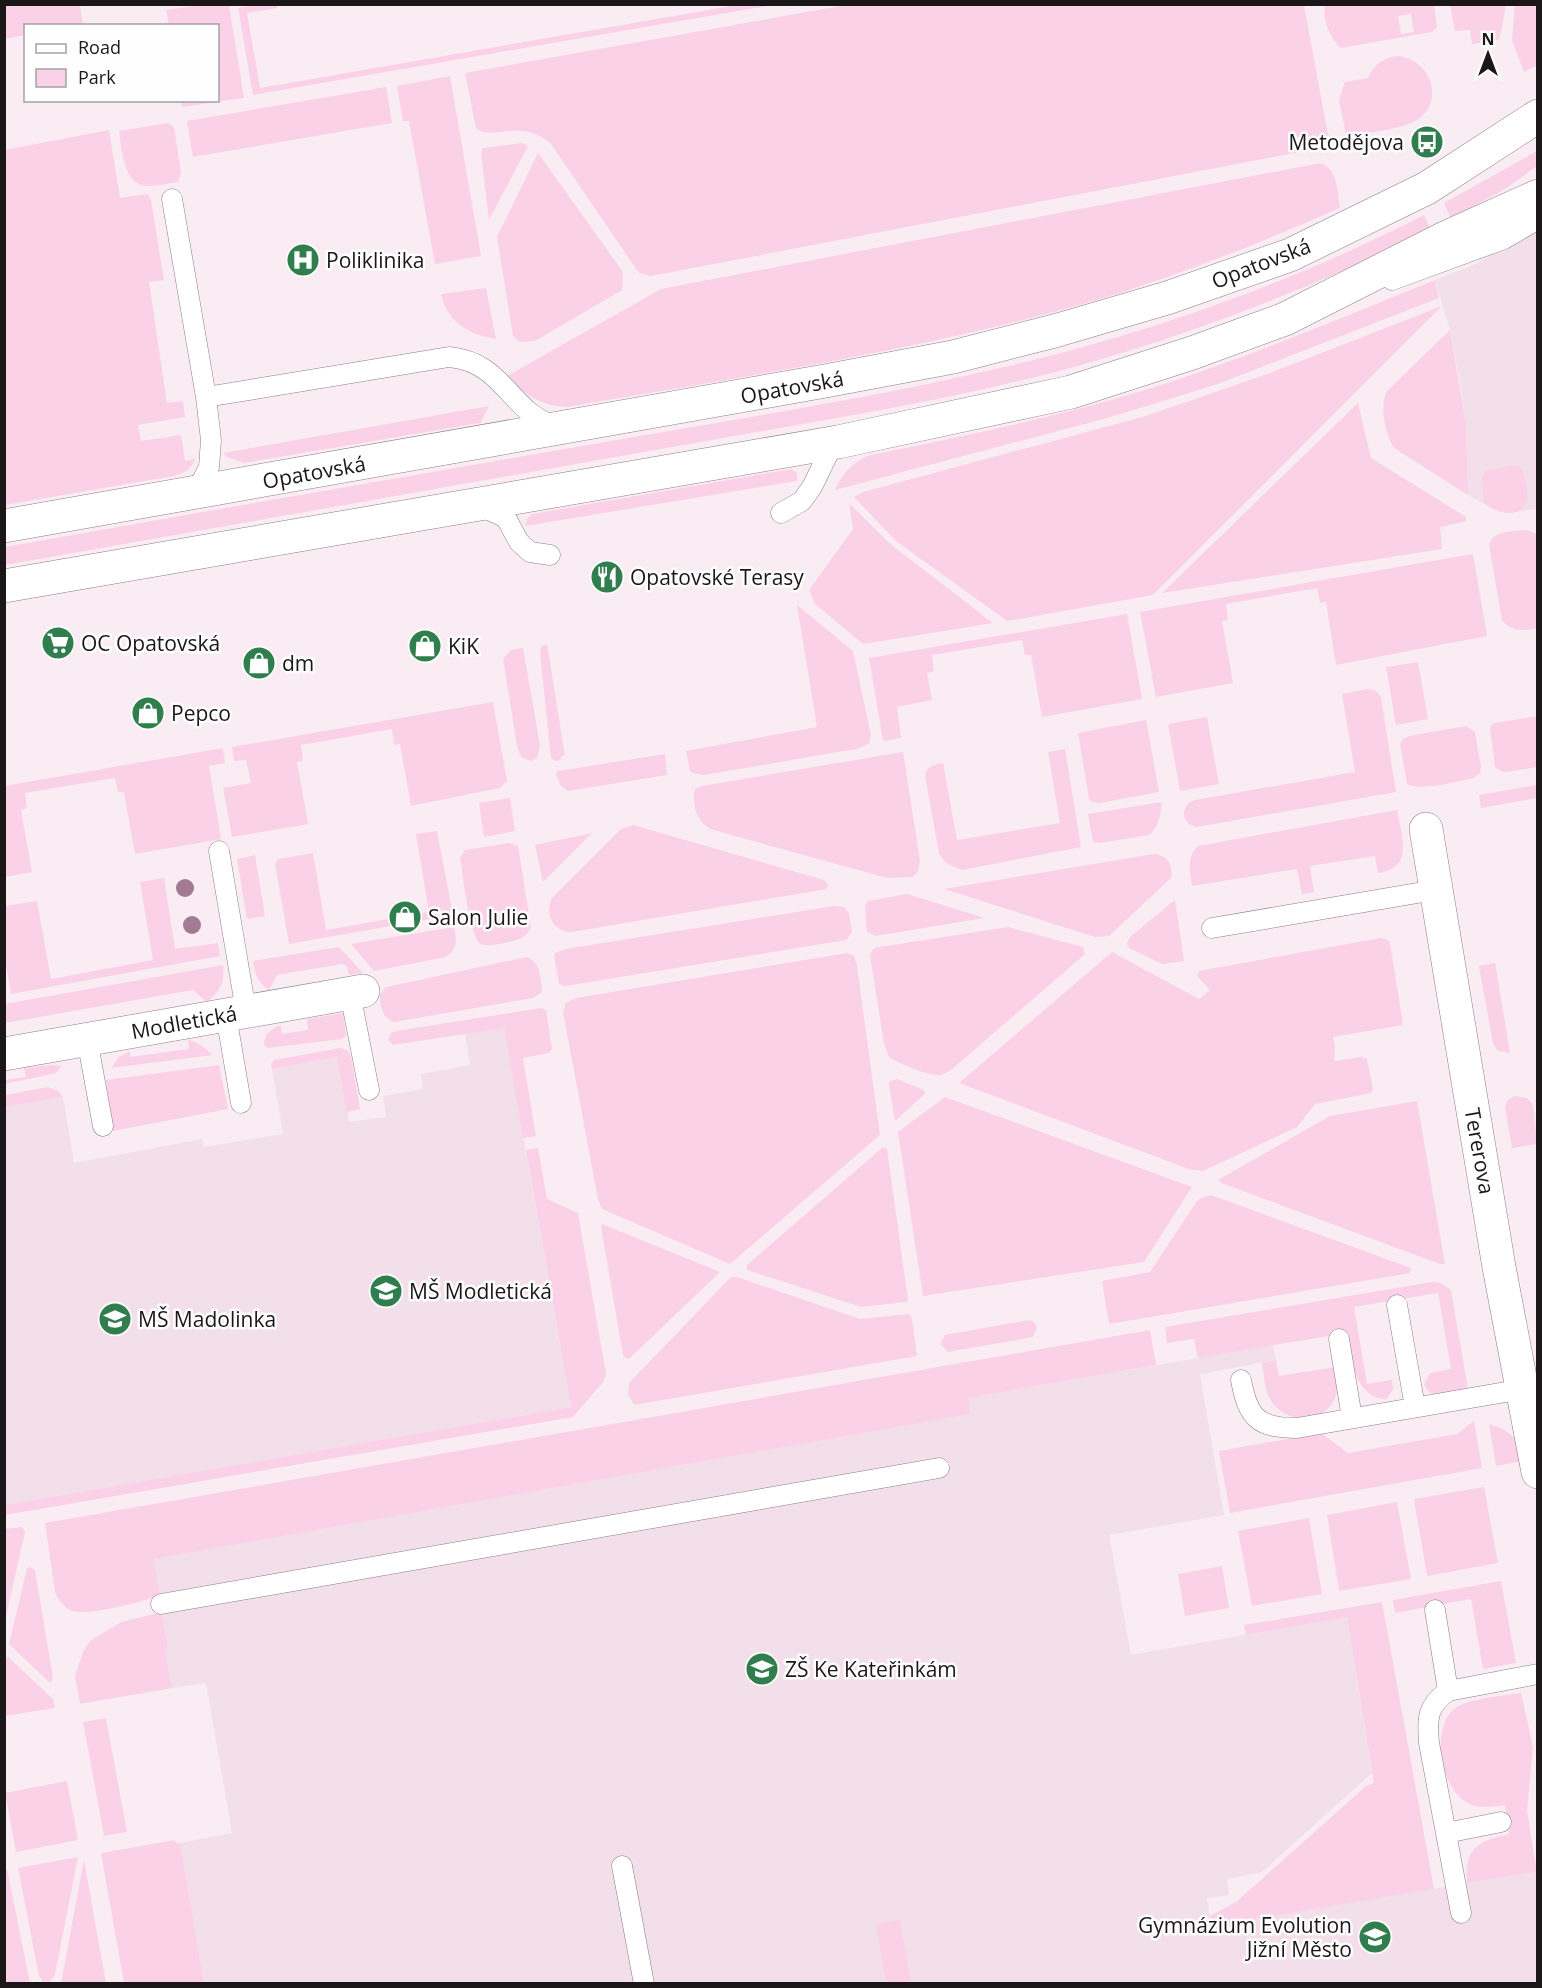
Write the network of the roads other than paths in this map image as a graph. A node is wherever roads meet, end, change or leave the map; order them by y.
1 (1538, 116) edge
2 (1538, 196) edge
3 (172, 199) dead end
4 (1538, 219) edge
5 (1285, 319) junction
6 (206, 397) junction
7 (556, 428) junction
8 (838, 442) junction
9 (186, 495) junction
10 (467, 506) junction
11 (781, 513) dead end
12 (4, 526) edge
13 (549, 555) dead end
14 (4, 586) edge
15 (1426, 829) dead end
16 (219, 851) dead end
17 (1435, 890) junction
18 (1212, 928) dead end
19 (357, 992) joint
20 (236, 1013) junction
21 (87, 1040) junction
22 (4, 1054) edge
23 (369, 1090) dead end
24 (241, 1102) dead end
25 (103, 1126) dead end
26 (1397, 1305) dead end
27 (1339, 1339) dead end
28 (1241, 1380) dead end
29 (1523, 1389) junction
30 (1415, 1407) junction
31 (1352, 1418) junction
32 (939, 1468) dead end
33 (1538, 1472) edge
34 (161, 1604) dead end
35 (1435, 1610) dead end
36 (1538, 1674) edge
37 (1448, 1691) junction
38 (1501, 1822) dead end
39 (1446, 1833) junction
40 (622, 1866) dead end
41 (1461, 1913) dead end
42 (644, 1983) edge

1 - 7 main road, Opatovská
2 - 5 main road
3 - 6 lane
4 - 5 lane
5 - 8 main road
6 - 7 lane
6 - 9 lane
7 - 9 main road, Opatovská
8 - 10 main road
8 - 11 lane
9 - 12 main road, Opatovská
10 - 13 lane
10 - 14 main road
15 - 17 main road, Tererova
16 - 20 lane
17 - 18 lane
17 - 29 main road, Tererova
19 - 20 main road, Modletická
19 - 23 lane
20 - 21 main road, Modletická
20 - 24 lane
21 - 22 main road, Modletická
21 - 25 lane
26 - 30 lane
27 - 31 lane
28 - 31 lane
29 - 30 lane
29 - 33 main road, Tererova
30 - 31 lane
32 - 34 lane
35 - 37 lane
36 - 37 lane
37 - 39 lane
38 - 39 lane
39 - 41 lane
40 - 42 lane

